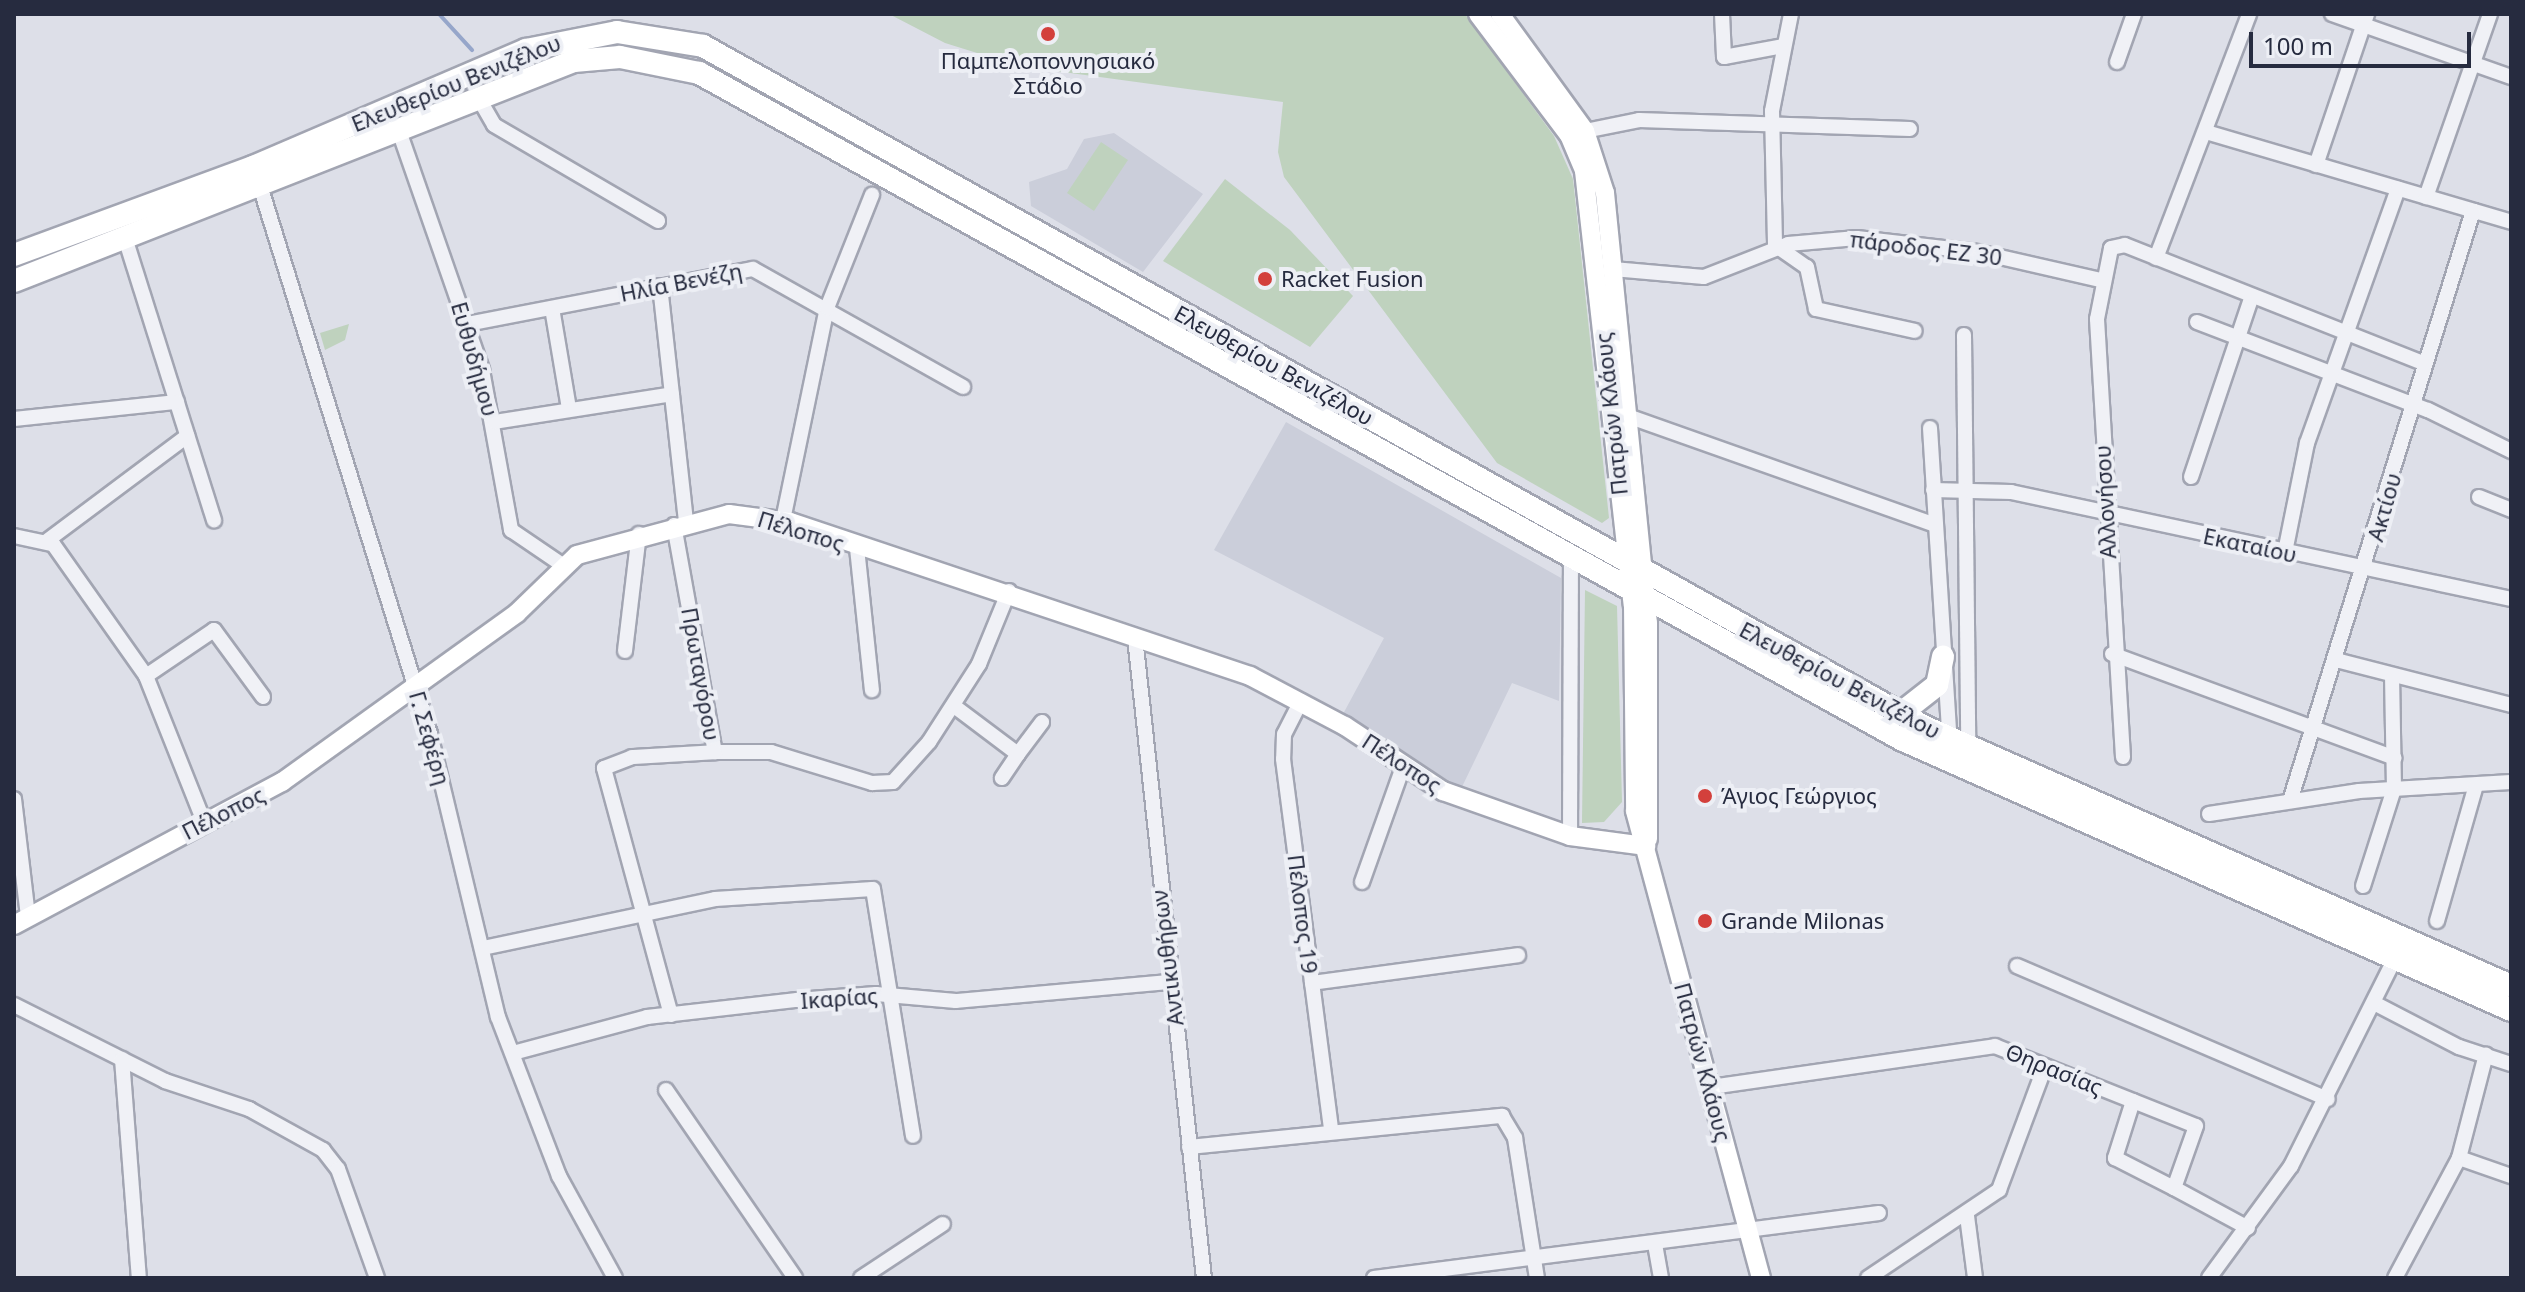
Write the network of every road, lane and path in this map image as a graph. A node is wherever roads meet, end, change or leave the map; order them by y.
1 (1478, 14) edge
2 (1500, 14) edge
3 (1722, 14) edge
4 (1791, 14) edge
5 (2134, 14) edge
6 (2249, 14) edge
7 (2332, 14) edge
8 (2490, 14) edge
9 (2365, 19) edge
10 (1784, 46) junction
11 (2117, 62) dead end
12 (2472, 63) junction
13 (2511, 77) edge
14 (478, 97) junction
15 (1771, 121) junction
16 (1910, 129) dead end
17 (399, 131) junction
18 (1585, 131) junction
19 (2206, 132) junction
20 (2316, 165) junction
21 (261, 189) junction
22 (2398, 189) junction
23 (872, 195) dead end
24 (2426, 197) junction
25 (2473, 211) junction
26 (658, 221) dead end
27 (2511, 222) edge
28 (126, 241) junction
29 (1776, 247) junction
30 (14, 255) edge
31 (2156, 258) junction
32 (1613, 269) junction
33 (2100, 280) junction
34 (14, 281) edge
35 (660, 286) junction
36 (2252, 296) junction
37 (552, 308) junction
38 (827, 308) junction
39 (2197, 322) dead end
40 (467, 324) junction
41 (1915, 331) dead end
42 (2346, 334) junction
43 (1964, 335) dead end
44 (2237, 337) junction
45 (2425, 364) junction
46 (2330, 376) junction
47 (963, 387) dead end
48 (672, 394) junction
49 (177, 402) junction
50 (2412, 405) junction
51 (569, 409) junction
52 (1619, 413) junction
53 (14, 419) edge
54 (494, 422) junction
55 (1930, 428) dead end
56 (187, 436) junction
57 (2509, 447) edge
58 (2191, 477) dead end
59 (1966, 488) junction
60 (1933, 490) junction
61 (2479, 497) dead end
62 (2511, 510) edge
63 (2107, 515) junction
64 (214, 520) dead end
65 (783, 520) junction
66 (680, 524) junction
67 (1935, 525) junction
68 (639, 534) junction
69 (14, 536) edge
70 (48, 540) junction
71 (857, 548) junction
72 (2285, 552) junction
73 (1571, 559) junction
74 (564, 566) junction
75 (1636, 567) junction
76 (2366, 568) junction
77 (1009, 591) junction
78 (1639, 596) junction
79 (2511, 599) edge
80 (1135, 637) junction
81 (625, 651) dead end
82 (2112, 654) junction
83 (1943, 657) junction
84 (2336, 660) junction
85 (2392, 675) junction
86 (146, 676) junction
87 (415, 687) junction
88 (872, 690) dead end
89 (263, 697) dead end
90 (1301, 701) junction
91 (2511, 705) edge
92 (954, 706) junction
93 (1900, 714) junction
94 (1042, 722) dead end
95 (2314, 728) junction
96 (1958, 751) junction
97 (715, 752) junction
98 (1018, 754) junction
99 (2123, 757) dead end
100 (2394, 758) junction
101 (1403, 767) junction
102 (1002, 778) dead end
103 (2511, 782) edge
104 (2476, 785) junction
105 (2394, 789) junction
106 (14, 799) edge
107 (2290, 801) junction
108 (2209, 814) dead end
109 (205, 824) junction
110 (1570, 836) junction
111 (1646, 846) junction
112 (1362, 882) dead end
113 (2363, 886) dead end
114 (643, 912) junction
115 (21, 921) edge
116 (2437, 921) dead end
117 (483, 948) junction
118 (1518, 955) dead end
119 (2395, 958) junction
120 (2017, 966) dead end
121 (1170, 982) junction
122 (1312, 983) junction
123 (2511, 986) edge
124 (889, 995) junction
125 (2374, 1003) junction
126 (14, 1005) edge
127 (2511, 1010) edge
128 (671, 1015) junction
129 (513, 1053) junction
130 (2486, 1054) junction
131 (122, 1059) junction
132 (2511, 1064) edge
133 (2045, 1066) junction
134 (1711, 1087) junction
135 (666, 1090) dead end
136 (2328, 1099) junction
137 (2133, 1101) junction
138 (1331, 1131) junction
139 (913, 1136) dead end
140 (1189, 1147) junction
141 (2459, 1158) junction
142 (2511, 1176) edge
143 (2174, 1188) junction
144 (1879, 1213) dead end
145 (1967, 1216) junction
146 (943, 1224) dead end
147 (2248, 1228) junction
148 (1750, 1234) junction
149 (1655, 1244) junction
150 (1533, 1258) junction
151 (1432, 1274) edge
152 (139, 1278) edge
153 (377, 1278) edge
154 (615, 1278) edge
155 (795, 1278) edge
156 (861, 1278) edge
157 (1204, 1278) edge
158 (1374, 1278) edge
159 (1537, 1278) edge
160 (1661, 1278) edge
161 (1761, 1278) edge
162 (1868, 1278) edge
163 (1975, 1278) edge
164 (2209, 1278) edge
165 (2395, 1278) edge

1 - 52 street, Πατρών Κλάους
2 - 18 street, Πατρών Κλάους
3 - 10 street
4 - 10 street
5 - 11 street
6 - 19 street
7 - 9 street
8 - 12 street
9 - 12 street
9 - 20 street
10 - 15 street
12 - 13 street
12 - 24 street
14 - 17 main road, Ελευθερίου Βενιζέλου
14 - 26 street
14 - 73 main road, Ελευθερίου Βενιζέλου
15 - 16 street
15 - 18 street
15 - 29 street
17 - 21 main road, Ελευθερίου Βενιζέλου
17 - 40 street, Ευθυδήμου
18 - 32 street, Πατρών Κλάους
19 - 20 street
19 - 31 street
20 - 22 street
21 - 28 main road, Ελευθερίου Βενιζέλου
21 - 87 street, Γ. Σεφέρη
22 - 24 street
22 - 42 street
23 - 38 street
24 - 25 street
25 - 27 street
25 - 45 street, Ακτίου
28 - 34 main road, Ελευθερίου Βενιζέλου
28 - 49 street
29 - 32 street, πάροδος ΕΖ 30
29 - 33 street, πάροδος ΕΖ 30
29 - 41 street
30 - 75 main road, Ελευθερίου Βενιζέλου
31 - 33 street, Αλλονήσου
31 - 36 street
32 - 52 street, Πατρών Κλάους
33 - 63 street, Αλλονήσου
35 - 37 street, Ηλία Βενέζη
35 - 38 street, Ηλία Βενέζη
35 - 48 street, Πρωταγόρου
36 - 42 street
36 - 44 street
37 - 40 street, Ηλία Βενέζη
37 - 51 street
38 - 47 street, Ηλία Βενέζη
38 - 65 street
39 - 44 street
40 - 54 street, Ευθυδήμου
42 - 45 street
42 - 46 street
43 - 59 street
44 - 46 street
44 - 58 street
45 - 50 street, Ακτίου
46 - 50 street
46 - 72 street
48 - 51 street
48 - 66 street, Πρωταγόρου
49 - 53 street
49 - 56 street
50 - 57 street
50 - 76 street, Ακτίου
51 - 54 street
52 - 67 street
52 - 75 street, Πατρών Κλάους
54 - 74 street, Ευθυδήμου
55 - 60 street
56 - 64 street
56 - 70 street
59 - 60 street, Εκαταίου
59 - 63 street, Εκαταίου
59 - 96 street
60 - 67 street
61 - 62 street
63 - 72 street, Εκαταίου
63 - 82 street, Αλλονήσου
65 - 66 street, Πέλοπος
65 - 71 street, Πέλοπος
66 - 68 street, Πέλοπος
66 - 97 street, Πρωταγόρου
67 - 83 street
68 - 74 street, Πέλοπος
68 - 81 street
69 - 70 street
70 - 86 street
71 - 77 street, Πέλοπος
71 - 88 street
72 - 76 street, Εκαταίου
73 - 78 main road, Ελευθερίου Βενιζέλου
73 - 110 street
74 - 87 street, Πέλοπος
75 - 78 street, Πατρών Κλάους
75 - 93 main road, Ελευθερίου Βενιζέλου
76 - 79 street, Εκαταίου
76 - 84 street, Ακτίου
77 - 80 street, Πέλοπος
77 - 92 street, Πρωταγόρου
78 - 96 main road, Ελευθερίου Βενιζέλου
78 - 111 street, Πατρών Κλάους
80 - 90 street, Πέλοπος
80 - 121 street, Αντικυθήρων
82 - 95 street
82 - 99 street, Αλλονήσου
83 - 93 main road
83 - 96 street
84 - 85 street
84 - 95 street, Ακτίου
85 - 91 street
85 - 100 street
86 - 89 street
86 - 109 street
87 - 109 street, Πέλοπος
87 - 117 street, Γ. Σεφέρη
90 - 101 street, Πέλοπος
90 - 122 street, Πέλοπος 19
92 - 97 street, Πρωταγόρου
92 - 98 street
93 - 96 main road, Ελευθερίου Βενιζέλου
94 - 98 street
95 - 100 street
95 - 107 street, Ακτίου
96 - 119 main road, Ελευθερίου Βενιζέλου
96 - 123 main road, Ελευθερίου Βενιζέλου
97 - 114 street
98 - 102 street
100 - 105 street
101 - 110 street, Πέλοπος
101 - 112 street
103 - 104 street
104 - 105 street
104 - 116 street
105 - 107 street
105 - 113 street
106 - 115 street
107 - 108 street
109 - 115 street, Πέλοπος
110 - 111 street, Πέλοπος
111 - 134 street, Πατρών Κλάους
114 - 117 street
114 - 124 street
114 - 128 street
117 - 129 street, Γ. Σεφέρη
118 - 122 street
119 - 125 street
119 - 127 main road, Ελευθερίου Βενιζέλου
120 - 136 street
121 - 124 street, Ικαρίας
121 - 140 street, Αντικυθήρων
122 - 138 street, Πέλοπος 19
124 - 128 street, Ικαρίας
124 - 139 street
125 - 130 street
125 - 136 street
126 - 131 street
128 - 129 street, Ικαρίας
129 - 154 street, Γ. Σεφέρη
130 - 132 street
130 - 141 street
131 - 152 street
131 - 153 street
133 - 134 street, Θηρασίας
133 - 137 street, Θηρασίας
133 - 145 street
134 - 148 street, Πατρών Κλάους
135 - 155 street
136 - 147 street
137 - 143 street
137 - 143 street, Θηρασίας
138 - 140 street
138 - 150 street
140 - 157 street, Αντικυθήρων
141 - 142 street
141 - 165 street
143 - 147 street
144 - 148 street
145 - 162 street
145 - 163 street
146 - 156 street
147 - 164 street
148 - 149 street
148 - 161 street, Πατρών Κλάους
149 - 150 street
149 - 160 street
150 - 151 street
150 - 159 street
151 - 158 street

